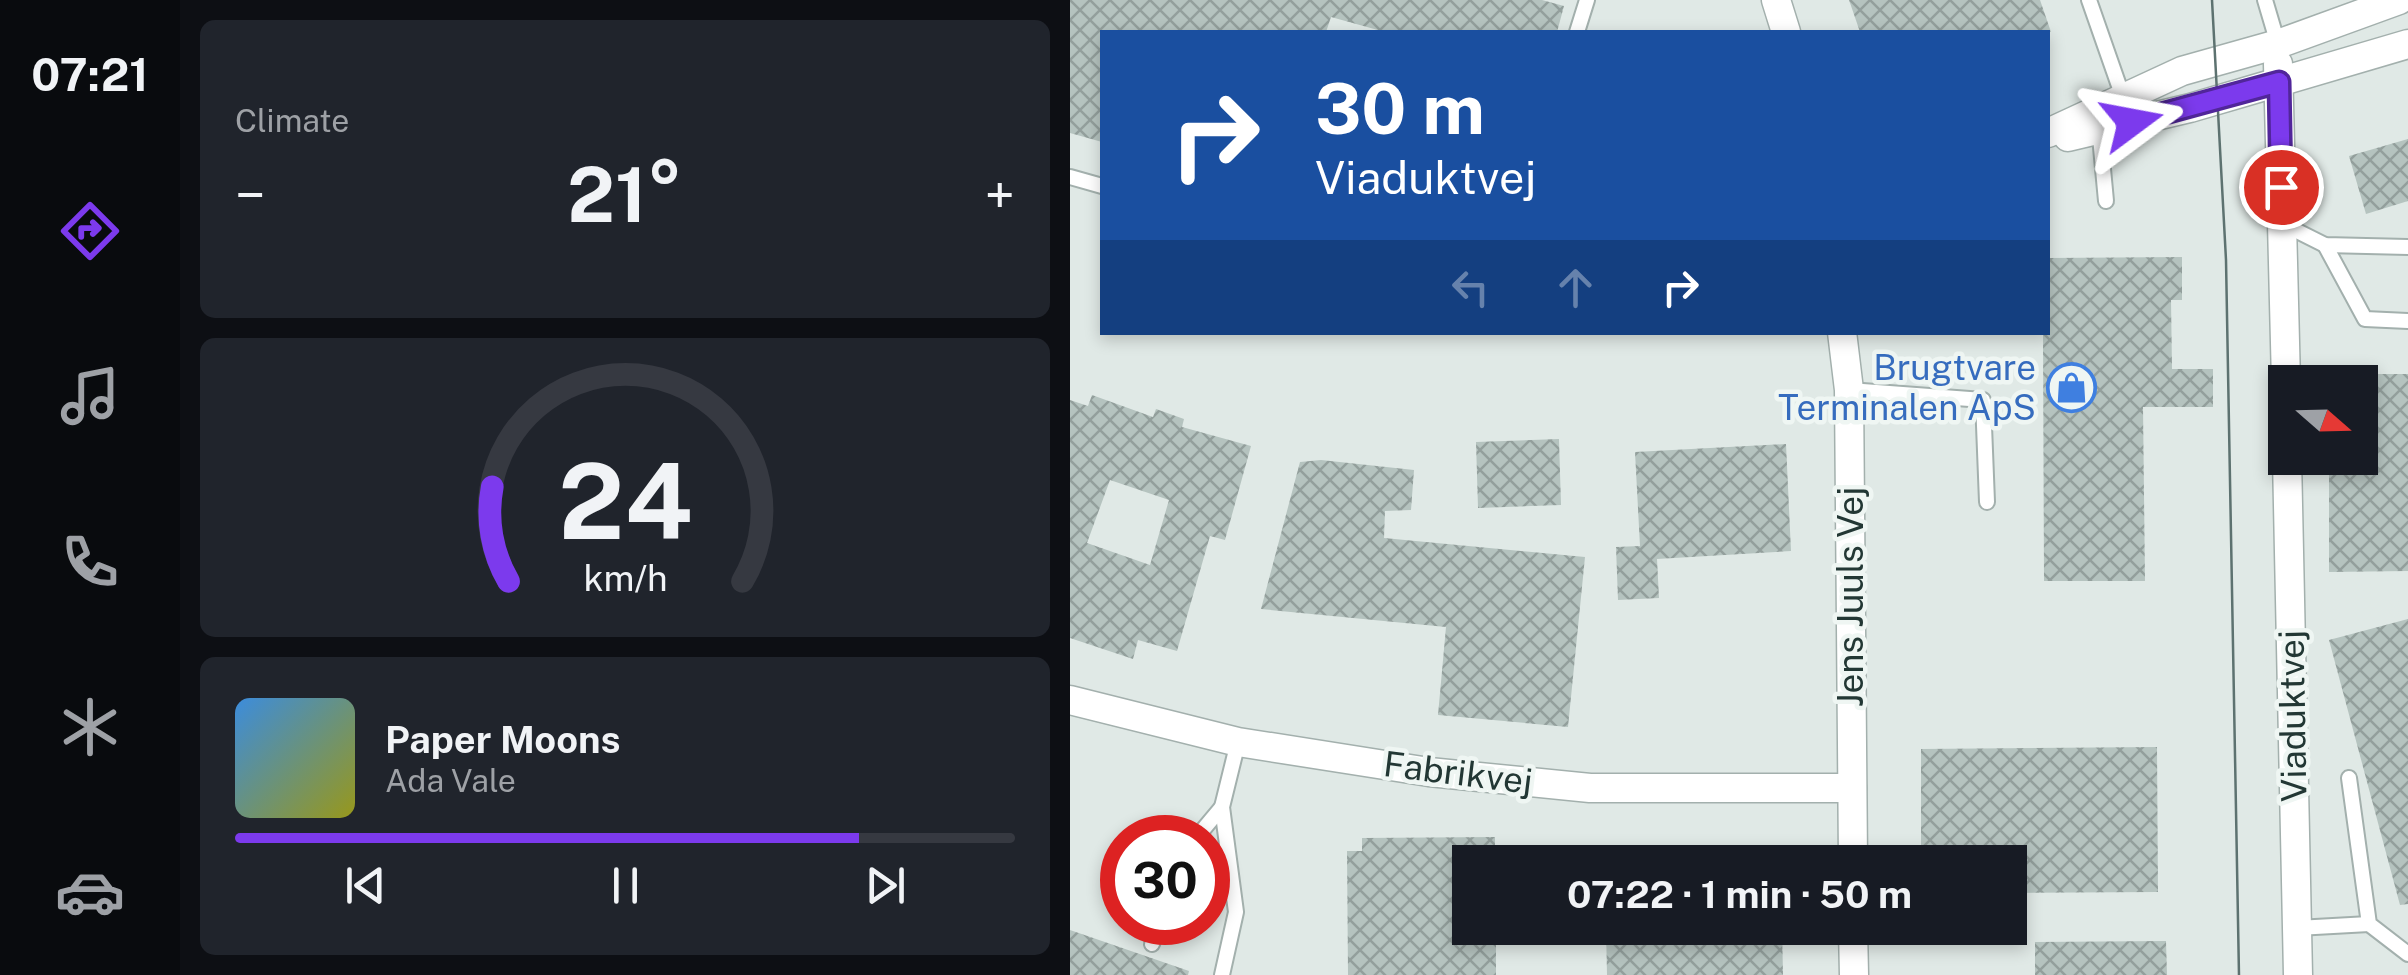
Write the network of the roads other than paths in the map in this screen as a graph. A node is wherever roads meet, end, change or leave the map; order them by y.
1 (1587, 0) edge
2 (1776, 0) edge
3 (2088, 0) edge
4 (2265, 0) edge
5 (2399, 0) edge
6 (1578, 30) edge
7 (1785, 30) edge
8 (2278, 44) junction
9 (2408, 44) edge
10 (2279, 82) junction
11 (2128, 110) junction
12 (2098, 120) junction
13 (2050, 133) edge
14 (2050, 141) edge
15 (1070, 178) edge
16 (1100, 186) edge
17 (2106, 200) dead end
18 (2282, 224) junction
19 (2324, 244) junction
20 (2408, 247) edge
21 (2408, 321) edge
22 (1842, 335) edge
23 (2286, 365) edge
24 (1849, 390) junction
25 (2288, 475) edge
26 (1987, 502) dead end
27 (1070, 700) edge
28 (1238, 742) junction
29 (2349, 778) dead end
30 (1852, 788) junction
31 (1222, 807) junction
32 (1215, 815) edge
33 (1853, 845) edge
34 (2369, 924) junction
35 (2297, 928) junction
36 (1854, 945) edge
37 (2408, 954) edge
38 (1222, 975) edge
39 (1854, 975) edge
40 (2298, 975) edge

1 - 6 lane
2 - 7 street
3 - 11 lane
4 - 8 lane
5 - 8 street
8 - 10 street
8 - 11 street
9 - 10 street
10 - 11 street
10 - 18 street
11 - 12 street
12 - 13 street
12 - 14 street
12 - 17 lane
15 - 16 lane
18 - 19 lane
18 - 23 street
19 - 20 lane
19 - 21 lane
22 - 24 street, Jens Juuls Vej
24 - 26 lane
24 - 30 street, Jens Juuls Vej
25 - 35 street, Viaduktvej
27 - 28 street, Fabrikvej
28 - 30 street, Fabrikvej
28 - 31 lane
29 - 34 lane
30 - 33 street, Jens Juuls Vej
31 - 32 lane
31 - 38 lane
34 - 35 lane
34 - 37 lane
35 - 40 street, Viaduktvej
36 - 39 street

